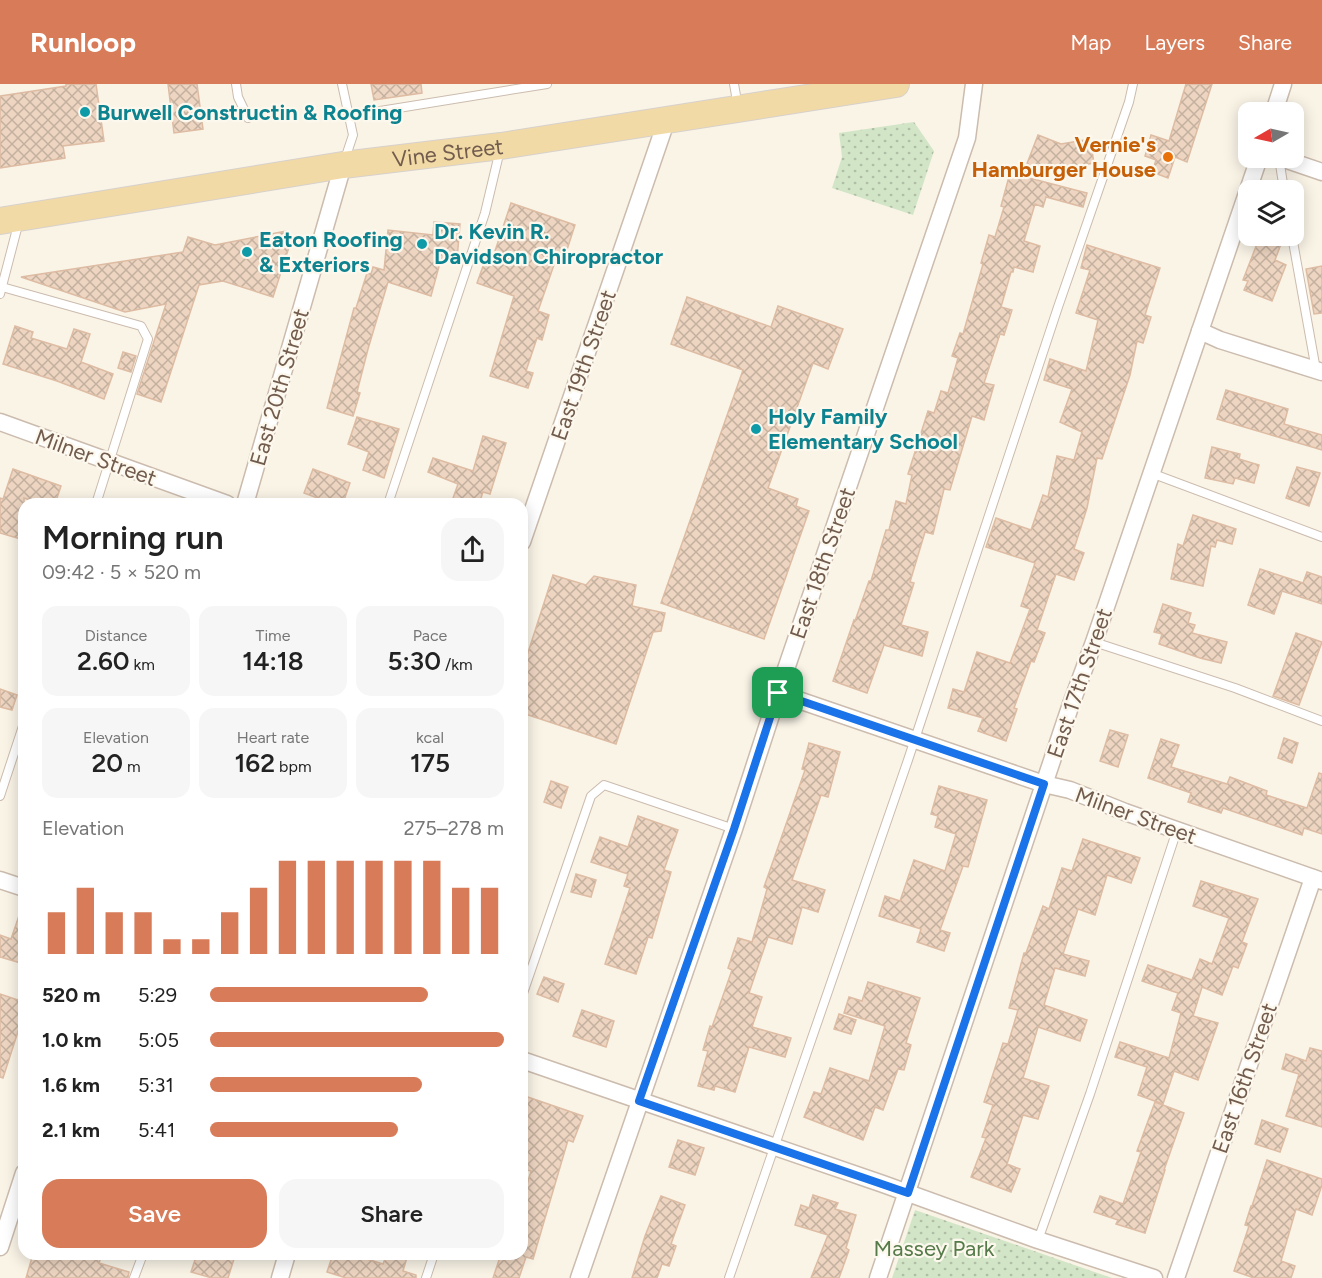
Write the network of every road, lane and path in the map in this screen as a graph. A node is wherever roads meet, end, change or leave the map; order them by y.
1 (236, 84) edge
2 (342, 84) edge
3 (547, 84) edge
4 (974, 84) edge
5 (1133, 84) edge
6 (1283, 84) edge
7 (881, 85) edge
8 (736, 96) edge
9 (1277, 102) edge
10 (349, 116) junction
11 (248, 118) dead end
12 (668, 119) junction
13 (501, 146) junction
14 (344, 165) junction
15 (1304, 166) edge
16 (1255, 168) edge
17 (1322, 172) edge
18 (10, 220) edge
19 (1294, 246) edge
20 (1, 290) edge
21 (1200, 331) junction
22 (1319, 371) edge
23 (0, 422) edge
24 (110, 462) junction
25 (1151, 473) junction
26 (98, 498) edge
27 (210, 498) edge
28 (247, 498) edge
29 (390, 498) edge
30 (528, 525) edge
31 (1322, 537) edge
32 (1094, 642) junction
33 (778, 693) junction
34 (1322, 721) edge
35 (915, 739) junction
36 (18, 741) edge
37 (1044, 784) junction
38 (0, 796) edge
39 (734, 829) junction
40 (1177, 830) junction
41 (1318, 879) edge
42 (0, 880) edge
43 (18, 886) edge
44 (528, 979) edge
45 (528, 1062) edge
46 (639, 1101) junction
47 (774, 1146) junction
48 (18, 1192) edge
49 (908, 1193) junction
50 (1038, 1240) junction
51 (0, 1247) edge
52 (141, 1260) edge
53 (286, 1260) edge
54 (432, 1260) edge
55 (134, 1278) edge
56 (280, 1278) edge
57 (426, 1278) edge
58 (579, 1278) edge
59 (729, 1278) edge
60 (878, 1278) edge
61 (1154, 1278) edge
62 (1176, 1278) edge

1 - 11 lane
2 - 10 lane
3 - 10 lane
4 - 33 street, East 18th Street
5 - 35 lane
6 - 9 street
7 - 8 main road, Vine Street
8 - 12 main road, Vine Street
10 - 14 lane
12 - 13 main road, Vine Street
12 - 30 street, East 19th Street
13 - 14 main road, Vine Street
13 - 29 lane
14 - 18 main road, Vine Street
14 - 28 street, East 20th Street
15 - 17 street
16 - 21 street, East 17th Street
18 - 20 lane
19 - 22 lane
20 - 24 lane
21 - 22 street
21 - 25 street, East 17th Street
23 - 24 street, Milner Street
24 - 26 lane
24 - 27 street, Milner Street
25 - 31 lane
25 - 32 street, East 17th Street
32 - 34 lane
32 - 37 street, East 17th Street
33 - 35 street, Milner Street
33 - 39 street, East 18th Street
35 - 37 street, Milner Street
35 - 47 lane
36 - 38 lane
37 - 40 street, Milner Street
37 - 49 street, East 17th Street
39 - 44 lane
39 - 46 street, East 18th Street
40 - 41 street, Milner Street
40 - 50 lane
41 - 62 street, East 16th Street
42 - 43 street
45 - 46 street
46 - 47 street
46 - 58 street, East 18th Street
47 - 49 street
47 - 59 lane
48 - 51 street
49 - 50 street
49 - 60 street, East 17th Street
50 - 61 street
52 - 55 lane
53 - 56 street
54 - 57 lane

